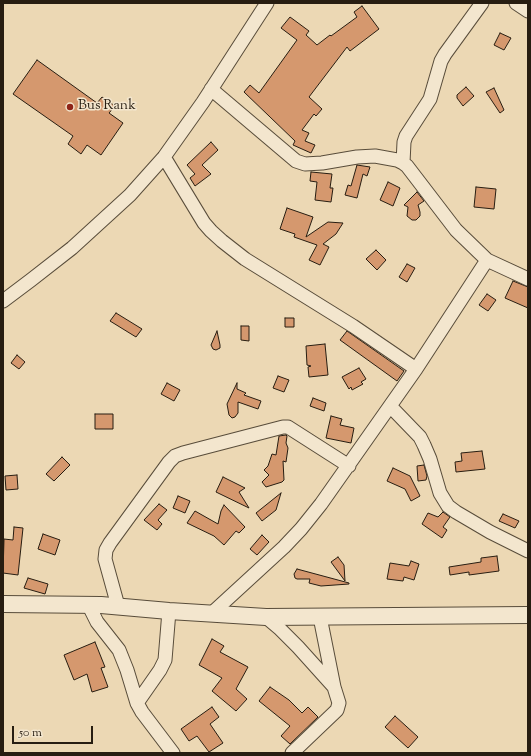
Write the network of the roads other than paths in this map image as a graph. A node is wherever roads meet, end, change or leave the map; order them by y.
1 (267, 3) edge
2 (482, 3) edge
3 (516, 3) edge
4 (528, 11) edge
5 (211, 89) junction
6 (164, 157) junction
7 (403, 163) junction
8 (487, 260) junction
9 (528, 279) edge
10 (3, 301) edge
11 (416, 369) junction
12 (391, 407) junction
13 (349, 466) junction
14 (528, 551) edge
15 (3, 604) edge
16 (88, 604) junction
17 (118, 606) junction
18 (169, 611) junction
19 (211, 614) junction
20 (528, 615) edge
21 (266, 617) junction
22 (320, 617) junction
23 (334, 687) junction
24 (137, 703) junction
25 (173, 753) edge
26 (292, 753) edge

1 - 5 street
2 - 7 street
3 - 4 street
5 - 6 street
5 - 7 street
6 - 10 street
6 - 11 street
7 - 8 street
8 - 9 street
8 - 11 street
11 - 12 street
12 - 13 street
12 - 14 street
13 - 17 street
13 - 19 street
15 - 16 street
16 - 17 street
16 - 24 street
17 - 18 street
18 - 19 street
18 - 24 street
19 - 21 street
20 - 22 street
21 - 22 street
21 - 23 street
22 - 23 street
23 - 26 street
24 - 25 street

